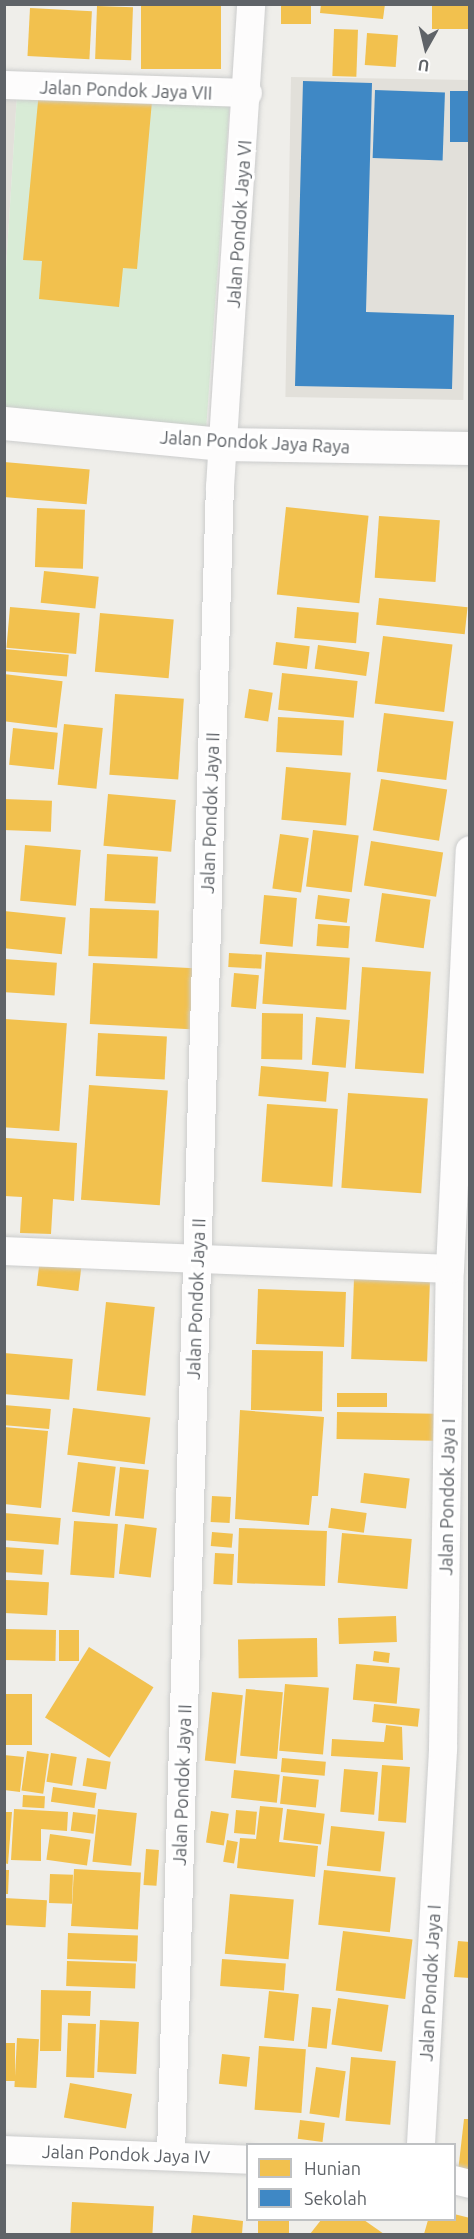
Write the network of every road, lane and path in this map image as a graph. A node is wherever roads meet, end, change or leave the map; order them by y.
1 (251, 4) edge
2 (4, 85) edge
3 (248, 93) junction
4 (4, 423) edge
5 (223, 444) junction
6 (470, 448) edge
7 (470, 850) edge
8 (4, 1251) edge
9 (197, 1257) junction
10 (450, 1269) junction
11 (421, 2143) edge
12 (4, 2150) edge
13 (171, 2154) junction
14 (246, 2160) edge

1 - 3 street, Jalan Pondok Jaya VI
2 - 3 street, Jalan Pondok Jaya VII
3 - 5 street, Jalan Pondok Jaya VI
4 - 5 street, Jalan Pondok Jaya Raya
5 - 6 street, Jalan Pondok Jaya Raya
5 - 9 street, Jalan Pondok Jaya II
7 - 10 street, Jalan Pondok Jaya I
8 - 9 street
9 - 10 street
9 - 13 street, Jalan Pondok Jaya II
10 - 11 street, Jalan Pondok Jaya I
12 - 13 street, Jalan Pondok Jaya IV
13 - 14 street, Jalan Pondok Jaya IV

